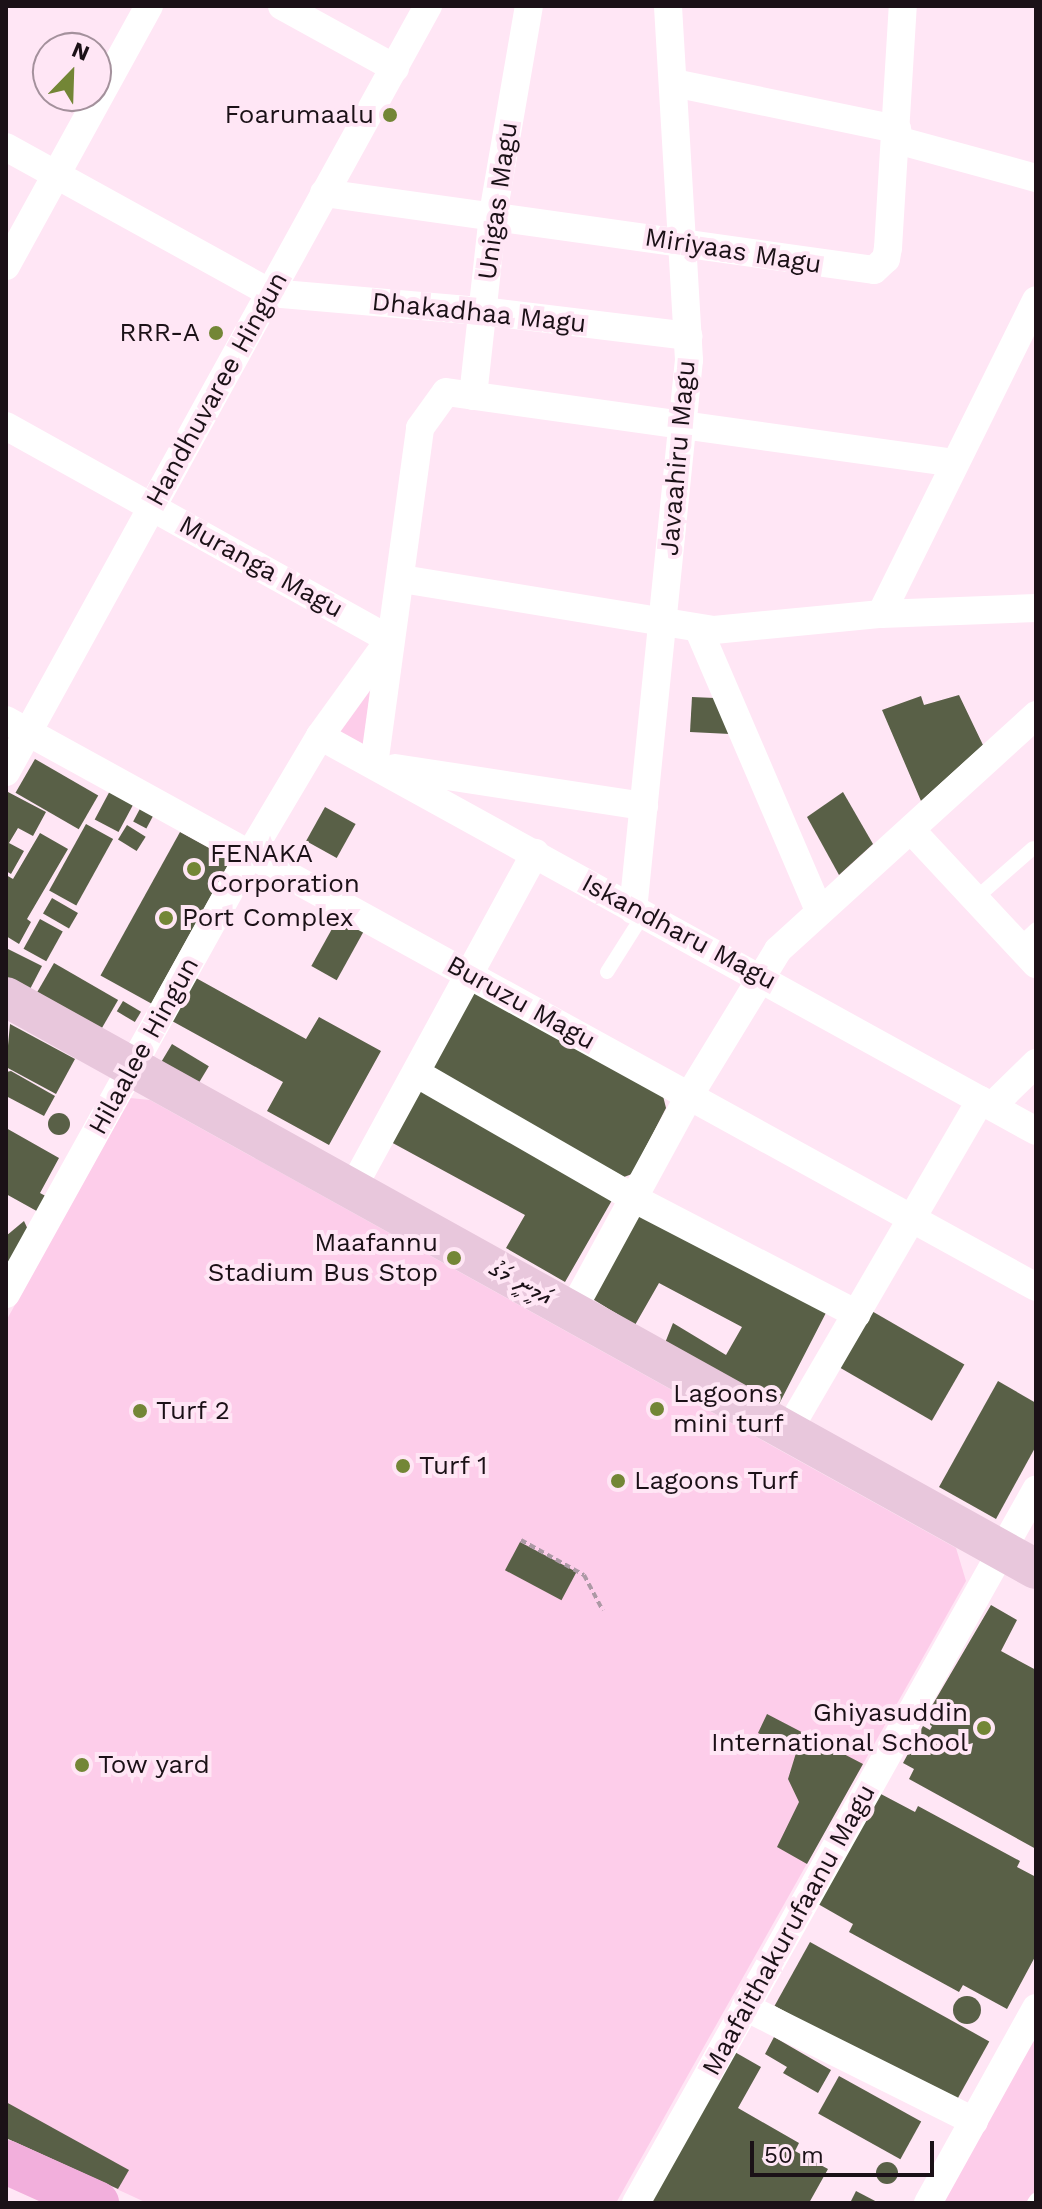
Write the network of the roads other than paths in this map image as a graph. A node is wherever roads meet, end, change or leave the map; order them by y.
1 (149, 6) edge
2 (282, 6) edge
3 (428, 6) edge
4 (529, 6) edge
5 (668, 6) edge
6 (903, 6) edge
7 (395, 68) junction
8 (674, 83) junction
9 (897, 135) junction
10 (6, 147) edge
11 (58, 176) junction
12 (1036, 178) edge
13 (324, 193) junction
14 (493, 214) junction
15 (683, 243) junction
16 (6, 266) edge
17 (270, 293) junction
18 (1036, 300) edge
19 (482, 311) junction
20 (688, 336) junction
21 (473, 396) junction
22 (682, 425) junction
23 (6, 426) edge
24 (955, 463) junction
25 (152, 507) junction
26 (402, 579) junction
27 (1036, 608) edge
28 (881, 614) junction
29 (662, 624) junction
30 (698, 628) junction
31 (389, 639) junction
32 (1036, 715) edge
33 (17, 726) edge
34 (320, 736) junction
35 (374, 765) junction
36 (6, 772) edge
37 (644, 806) junction
38 (912, 831) junction
39 (1033, 848) dead end
40 (535, 853) junction
41 (250, 854) junction
42 (975, 899) junction
43 (819, 910) junction
44 (638, 912) junction
45 (1030, 946) edge
46 (607, 972) dead end
47 (467, 973) junction
48 (760, 975) junction
49 (6, 997) edge
50 (1036, 1063) edge
51 (133, 1067) junction
52 (416, 1073) junction
53 (689, 1096) junction
54 (987, 1103) junction
55 (1036, 1131) edge
56 (352, 1189) junction
57 (633, 1198) junction
58 (911, 1218) junction
59 (1036, 1287) edge
60 (6, 1294) edge
61 (572, 1311) junction
62 (857, 1314) junction
63 (788, 1431) junction
64 (1036, 1490) edge
65 (1019, 1560) edge
66 (745, 2007) junction
67 (1036, 2008) edge
68 (974, 2121) junction
69 (6, 2162) edge
70 (97, 2203) edge
71 (636, 2203) edge
72 (928, 2203) edge

1 - 11 street
2 - 7 street
3 - 7 street, Handhuvaree Hingun
4 - 14 street, Unigas Magu
5 - 8 street, Javaahiru Magu
6 - 9 street, Miriyaas Magu
7 - 13 street, Handhuvaree Hingun
8 - 9 street
8 - 15 street, Javaahiru Magu
9 - 12 street
9 - 15 street, Miriyaas Magu
10 - 11 street
11 - 16 street
11 - 17 street
13 - 14 street, Miriyaas Magu
13 - 17 street, Handhuvaree Hingun
14 - 15 street, Miriyaas Magu
14 - 19 street, Unigas Magu
15 - 20 street, Javaahiru Magu
17 - 19 street, Dhakadhaa Magu
17 - 25 street, Handhuvaree Hingun
18 - 24 street
19 - 20 street, Dhakadhaa Magu
19 - 21 street, Unigas Magu
20 - 22 street, Javaahiru Magu
21 - 22 street
21 - 26 street
22 - 24 street
22 - 29 street, Javaahiru Magu
23 - 25 street, Muranga Magu
24 - 28 street
25 - 31 street, Muranga Magu
25 - 33 street, Handhuvaree Hingun
26 - 29 street
26 - 31 street
27 - 28 street
28 - 30 street
29 - 30 street
29 - 37 street, Javaahiru Magu
30 - 43 street
31 - 34 street, Hilaalee Hingun
31 - 35 street
32 - 38 street
33 - 36 street, Handhuvaree Hingun
33 - 41 street, Buruzu Magu
34 - 35 street, Iskandharu Magu
34 - 41 street, Hilaalee Hingun
35 - 37 street
35 - 40 street, Iskandharu Magu
37 - 44 street, Javaahiru Magu
38 - 42 street
38 - 43 street
39 - 42 lane
40 - 44 street, Iskandharu Magu
40 - 47 street
41 - 47 street, Buruzu Magu
41 - 51 street, Hilaalee Hingun
42 - 45 street
43 - 48 street
44 - 46 lane
44 - 48 street, Iskandharu Magu
47 - 52 street
47 - 53 street, Buruzu Magu
48 - 53 street
48 - 54 street, Iskandharu Magu
49 - 51 street, އަމީނީ މަގު
50 - 54 street
51 - 56 street, އަމީނީ މަގު
51 - 60 street, Hilaalee Hingun
52 - 56 street
52 - 57 street
53 - 57 street
53 - 58 street, Buruzu Magu
54 - 55 street, Iskandharu Magu
54 - 58 street
56 - 61 street, އަމީނީ މަގު
57 - 61 street
57 - 62 street
58 - 59 street, Buruzu Magu
58 - 62 street
61 - 63 street, އަމީނީ މަގު
62 - 63 street
63 - 65 street, އަމީނީ މަގު
64 - 65 street, Maafaithakurufaanu Magu
65 - 66 street, Maafaithakurufaanu Magu
66 - 68 street
66 - 71 street, Maafaithakurufaanu Magu
67 - 68 street
68 - 72 street
69 - 70 main road

